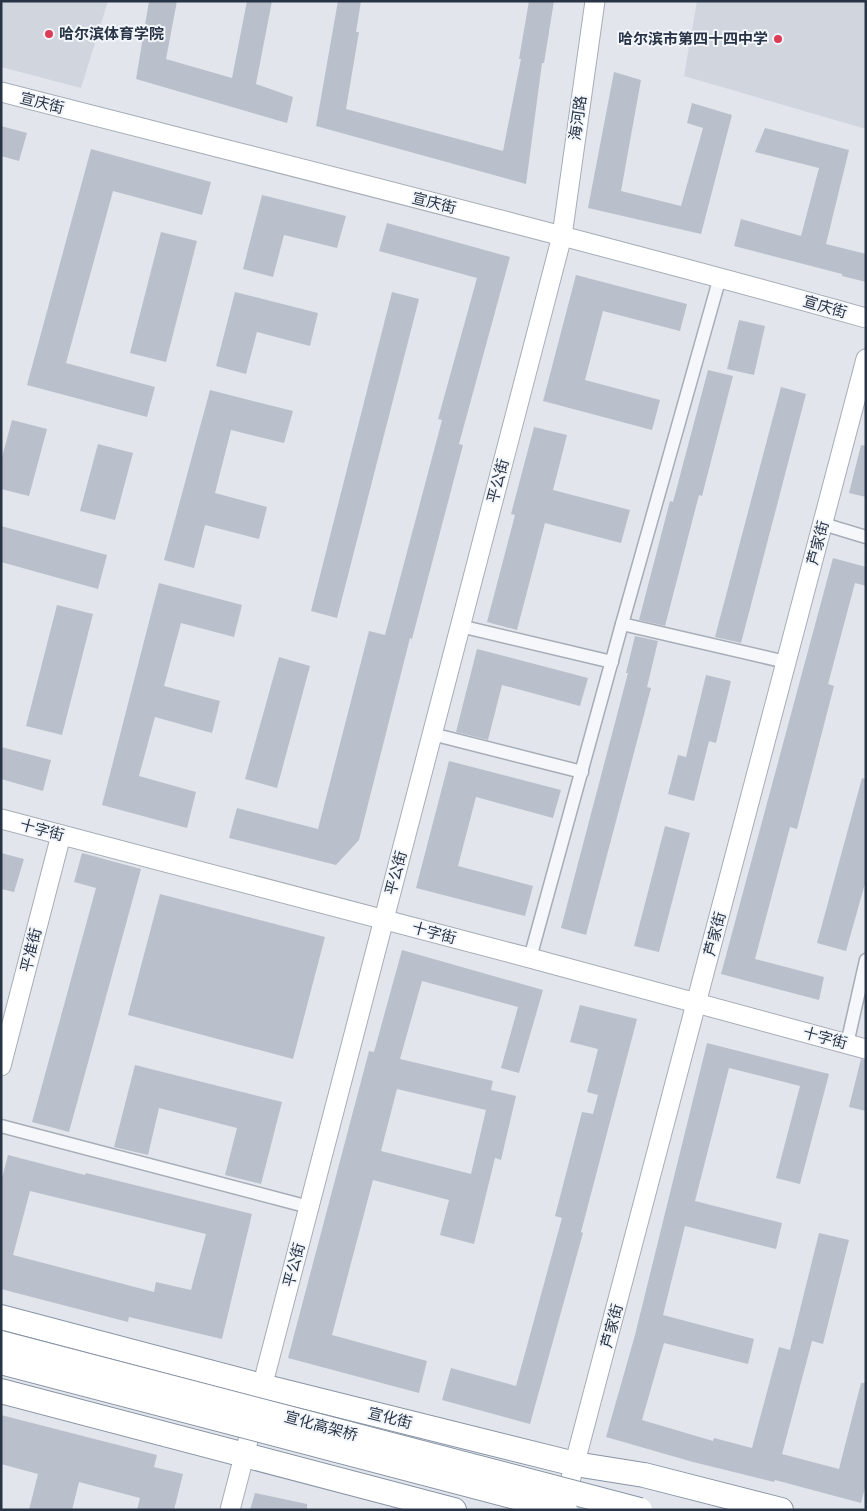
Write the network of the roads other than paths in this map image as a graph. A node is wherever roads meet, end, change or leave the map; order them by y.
1 (595, 1) edge
2 (1, 92) edge
3 (562, 236) junction
4 (720, 278) junction
5 (866, 318) edge
6 (866, 359) edge
7 (823, 524) junction
8 (866, 537) edge
9 (622, 624) junction
10 (460, 626) junction
11 (612, 662) junction
12 (786, 662) junction
13 (432, 734) junction
14 (582, 772) junction
15 (1, 819) edge
16 (61, 835) junction
17 (383, 920) junction
18 (530, 958) junction
19 (866, 960) edge
20 (696, 1003) junction
21 (847, 1044) junction
22 (866, 1049) edge
23 (1, 1066) edge
24 (1, 1126) edge
25 (308, 1207) junction
26 (1, 1317) edge
27 (1, 1343) edge
28 (1, 1362) edge
29 (262, 1386) junction
30 (1, 1391) edge
31 (244, 1455) junction
32 (575, 1464) junction
33 (230, 1510) edge
34 (454, 1510) edge
35 (564, 1510) edge
36 (640, 1510) edge
37 (717, 1510) edge
38 (781, 1510) edge

1 - 3 street, 海河路
2 - 3 street, 宣庆街
3 - 4 street, 宣庆街
3 - 10 street, 平公街
4 - 5 street, 宣庆街
4 - 9 street
6 - 7 street, 芦家街
7 - 8 street
7 - 12 street, 芦家街
9 - 11 street
9 - 12 street
10 - 11 street
10 - 13 street, 平公街
11 - 14 street
12 - 20 street, 芦家街
13 - 14 street
13 - 17 street, 平公街
14 - 18 street
15 - 16 street, 十字街
16 - 17 street, 十字街
16 - 23 street, 平准街
17 - 18 street, 十字街
17 - 25 street, 平公街
18 - 20 street, 十字街
19 - 21 street
20 - 21 street, 十字街
20 - 32 street, 芦家街
21 - 22 street, 十字街
24 - 25 street
25 - 29 street, 平公街
26 - 29 highway, 宣化街
27 - 36 highway, 宣化高架桥, bridge
28 - 35 highway, 宣化高架桥, bridge
29 - 31 street, 平公街
29 - 32 highway, 宣化街
30 - 31 highway
31 - 33 street, 平公街
31 - 34 highway
32 - 35 street, 芦家街
32 - 37 highway
32 - 38 highway, 宣化街

